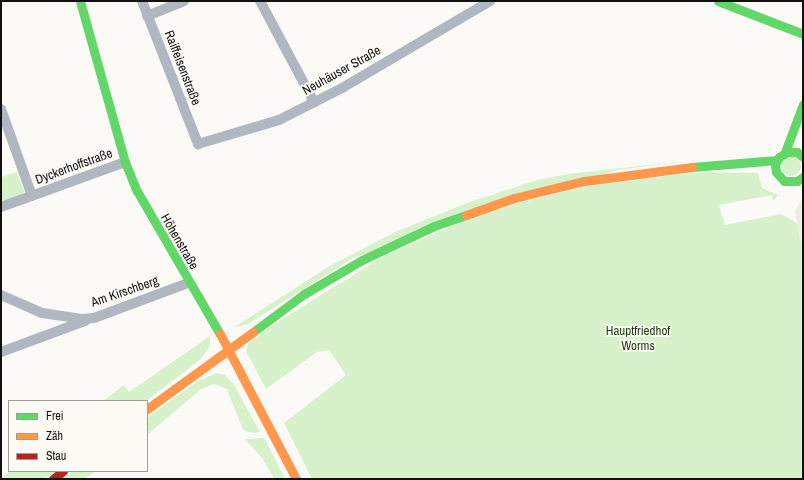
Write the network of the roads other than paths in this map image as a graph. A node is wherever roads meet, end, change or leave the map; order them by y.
1 (80, 1) edge
2 (142, 1) edge
3 (184, 1) edge
4 (260, 1) edge
5 (490, 1) edge
6 (718, 1) edge
7 (147, 16) junction
8 (803, 34) edge
9 (314, 102) junction
10 (803, 104) edge
11 (1, 110) edge
12 (803, 120) edge
13 (198, 144) joint
14 (785, 152) junction
15 (800, 155) edge
16 (777, 160) junction
17 (126, 162) junction
18 (727, 166) junction
19 (776, 172) junction
20 (803, 177) edge
21 (32, 196) junction
22 (1, 207) edge
23 (188, 283) junction
24 (1, 295) edge
25 (94, 318) junction
26 (228, 348) junction
27 (1, 352) edge
28 (148, 408) edge
29 (62, 472) edge
30 (53, 479) edge
31 (296, 479) edge

1 - 17 main road, Höhenstraße
2 - 7 street, Raiffeisenstraße
3 - 7 street
4 - 9 street
5 - 9 street, Neuhäuser Straße
6 - 8 main road
7 - 13 street, Raiffeisenstraße
9 - 13 street, Neuhäuser Straße
10 - 14 main road
11 - 21 street, Dyckerhoffstraße
12 - 15 main road
14 - 15 main road
14 - 16 main road
16 - 18 main road
16 - 19 main road
17 - 21 street, Dyckerhoffstraße
17 - 23 main road, Höhenstraße
18 - 19 main road
18 - 26 main road
19 - 20 main road
21 - 22 street, Dyckerhoffstraße
23 - 25 street, Am Kirschberg
23 - 26 main road, Höhenstraße
24 - 25 street, Am Kirschberg
25 - 27 street
26 - 28 main road
26 - 31 main road, Höhenstraße
29 - 30 main road

